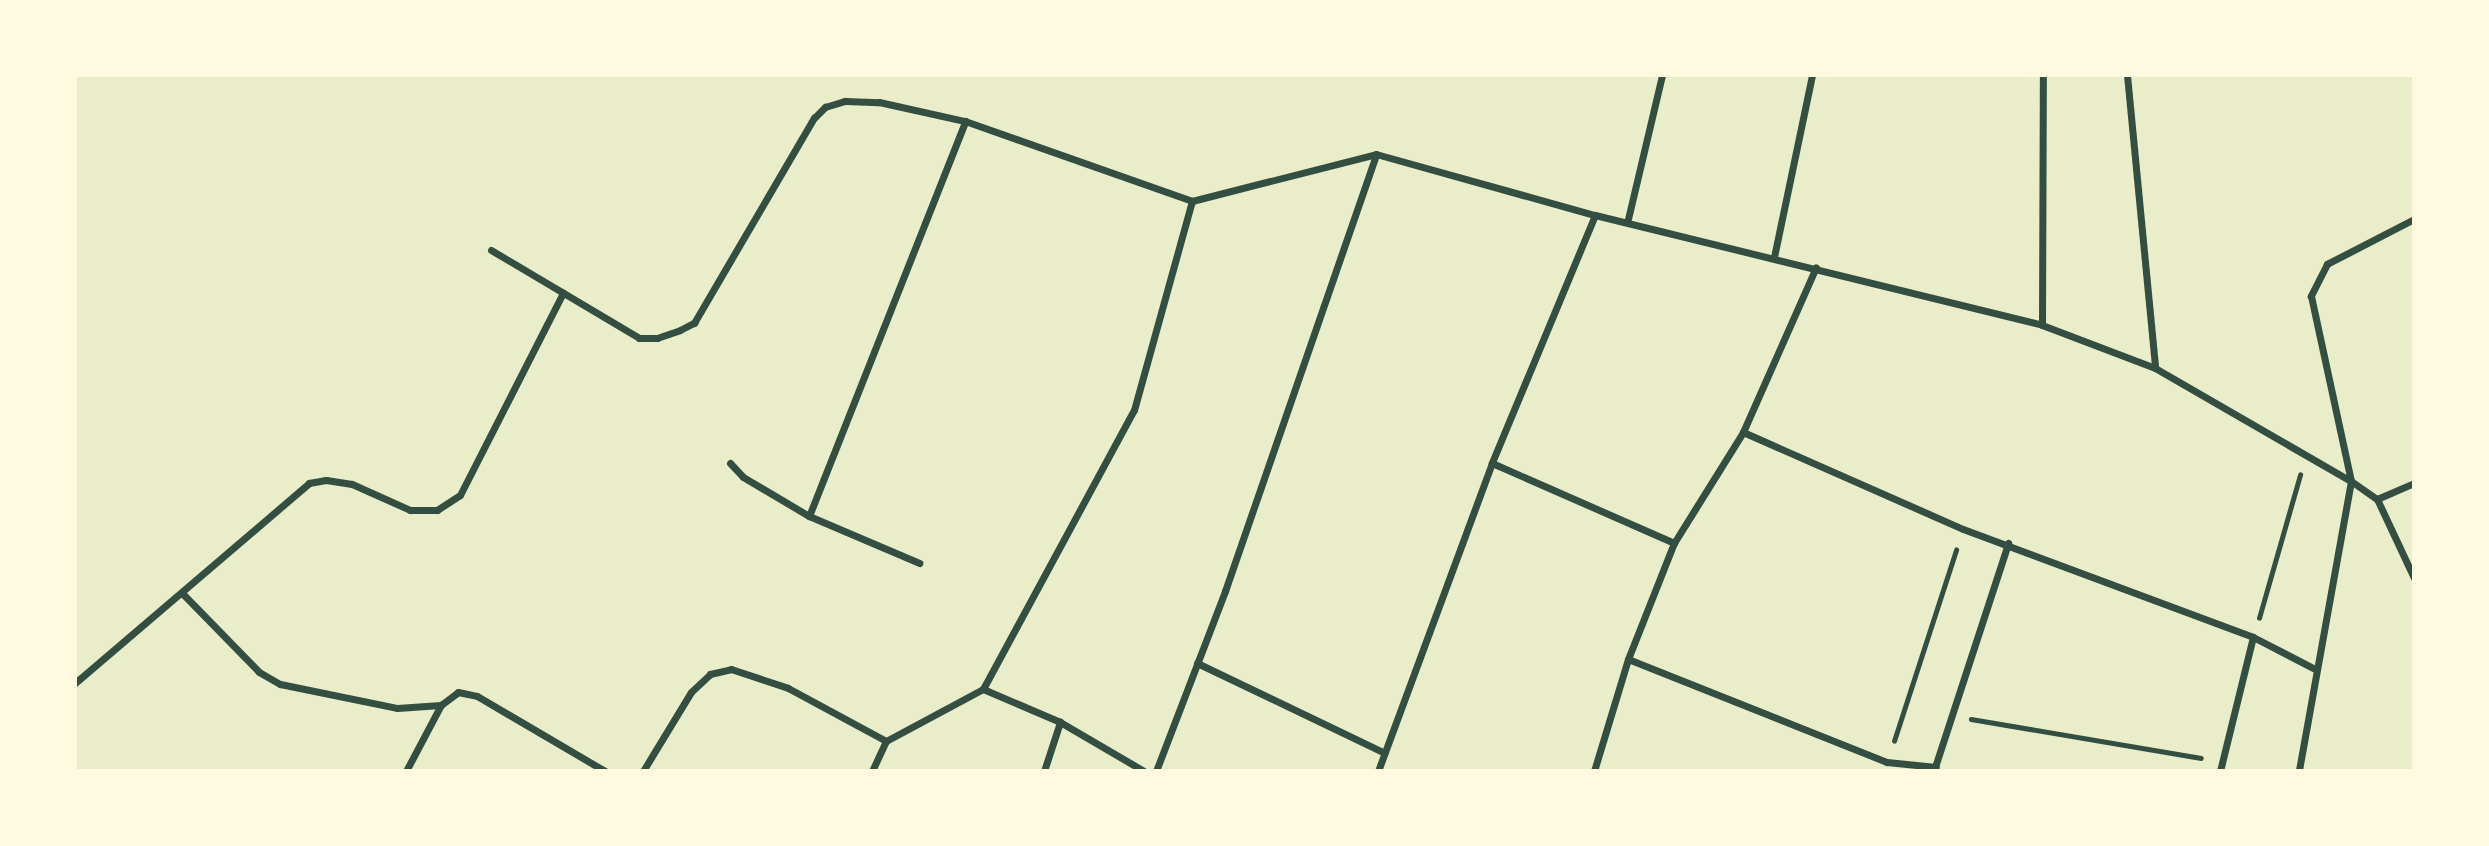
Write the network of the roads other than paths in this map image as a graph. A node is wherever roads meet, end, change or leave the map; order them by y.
1 (1662, 75) edge
2 (1812, 75) edge
3 (2043, 75) edge
4 (2127, 75) edge
5 (965, 121) junction
6 (1376, 154) junction
7 (1192, 201) junction
8 (1595, 215) junction
9 (1628, 219) junction
10 (2414, 219) edge
11 (491, 250) dead end
12 (1774, 257) junction
13 (1816, 267) junction
14 (563, 293) junction
15 (2042, 325) junction
16 (2155, 368) junction
17 (1743, 432) junction
18 (730, 463) dead end
19 (1492, 463) junction
20 (2351, 481) junction
21 (2414, 483) edge
22 (2376, 499) junction
23 (809, 516) junction
24 (1675, 543) junction
25 (2008, 543) junction
26 (919, 563) dead end
27 (2414, 578) edge
28 (182, 593) junction
29 (2253, 637) junction
30 (1628, 659) junction
31 (1198, 663) junction
32 (2315, 669) junction
33 (75, 683) edge
34 (983, 690) junction
35 (441, 705) junction
36 (1060, 722) junction
37 (886, 741) junction
38 (1385, 753) junction
39 (1935, 769) edge
40 (406, 771) edge
41 (605, 771) edge
42 (643, 771) edge
43 (872, 771) edge
44 (1044, 771) edge
45 (1143, 771) edge
46 (1156, 771) edge
47 (1378, 771) edge
48 (1594, 771) edge
49 (2220, 771) edge
50 (2300, 771) edge

1 - 9 street
2 - 12 street
3 - 15 street
4 - 16 street
5 - 7 street
5 - 14 street
5 - 23 street
6 - 7 street
6 - 8 street
6 - 31 street
7 - 34 street
8 - 9 street
8 - 19 street
9 - 12 street
10 - 20 street
11 - 14 street
12 - 13 street
13 - 15 street
13 - 17 street
14 - 28 street
15 - 16 street
16 - 20 street
17 - 24 street
17 - 25 street
18 - 23 street
19 - 24 street
19 - 38 street
20 - 22 street
20 - 32 street
21 - 22 street
22 - 27 street
23 - 26 street
24 - 30 street
25 - 29 street
25 - 39 street
28 - 33 street
28 - 35 street
29 - 32 street
29 - 49 street
30 - 39 street
30 - 48 street
31 - 38 street
31 - 46 street
32 - 50 street
34 - 36 street
34 - 37 street
35 - 40 street
35 - 41 street
36 - 44 street
36 - 45 street
37 - 42 street
37 - 43 street
38 - 47 street

